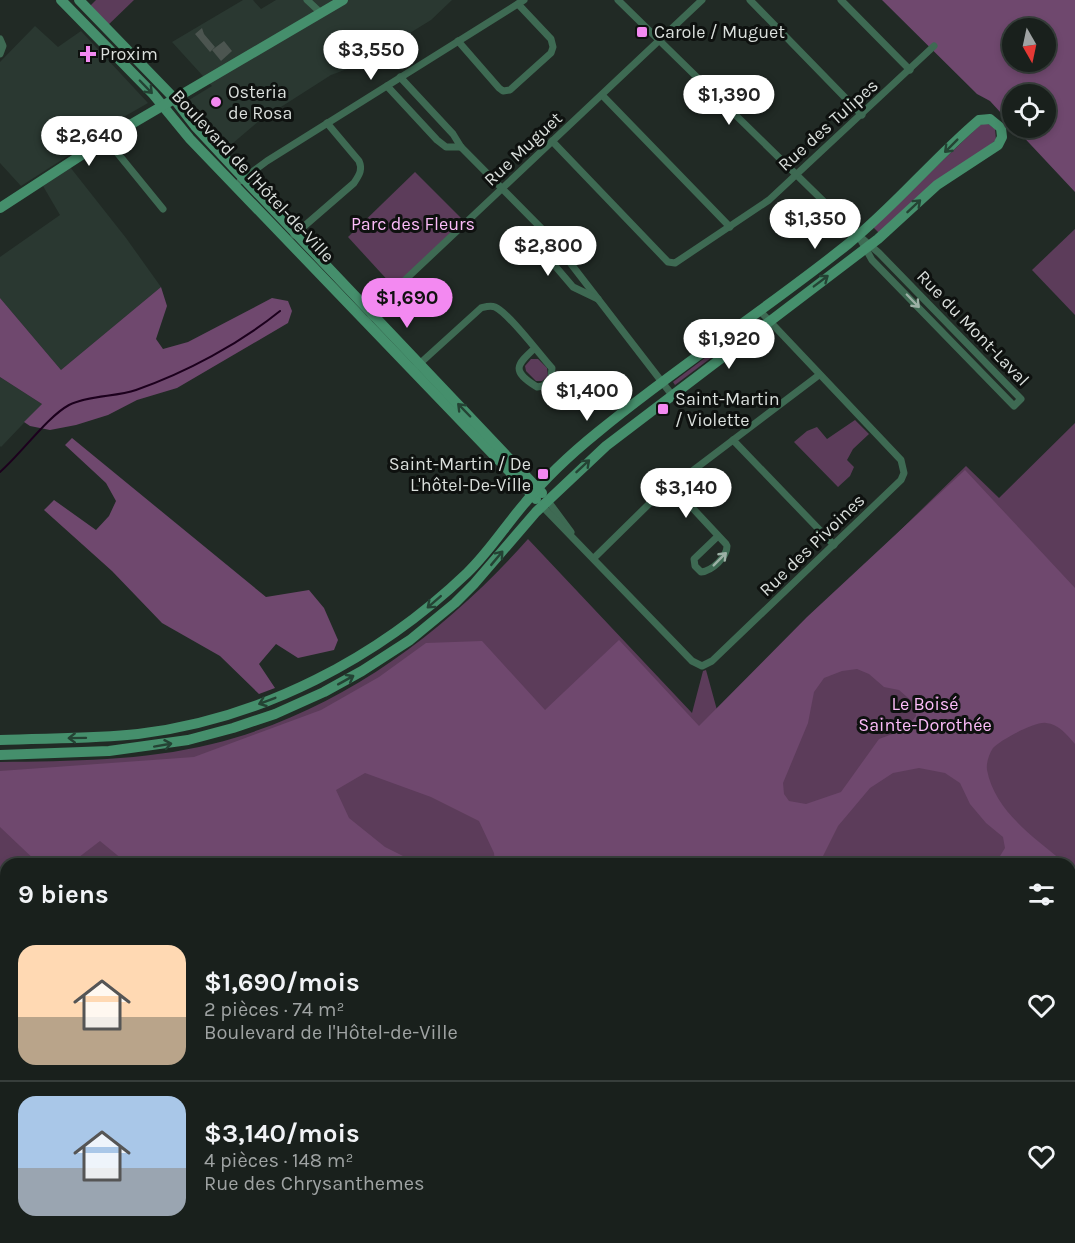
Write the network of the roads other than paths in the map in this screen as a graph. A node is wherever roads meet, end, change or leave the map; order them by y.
1 (61, 0) edge
2 (79, 0) edge
3 (308, 0) edge
4 (343, 0) edge
5 (618, 0) edge
6 (702, 0) edge
7 (750, 0) edge
8 (841, 0) edge
9 (521, 2) edge
10 (321, 13) junction
11 (113, 36) junction
12 (458, 41) junction
13 (1, 42) edge
14 (660, 42) junction
15 (104, 45) junction
16 (934, 46) dead end
17 (130, 53) junction
18 (0, 54) edge
19 (121, 61) junction
20 (910, 70) junction
21 (400, 77) junction
22 (387, 86) junction
23 (602, 95) junction
24 (174, 99) junction
25 (163, 105) junction
26 (862, 115) junction
27 (327, 123) junction
28 (106, 139) junction
29 (552, 141) junction
30 (460, 147) junction
31 (796, 174) junction
32 (240, 181) junction
33 (503, 188) junction
34 (0, 208) edge
35 (163, 208) dead end
36 (730, 227) junction
37 (858, 235) junction
38 (292, 237) junction
39 (551, 238) junction
40 (868, 246) junction
41 (598, 299) junction
42 (759, 310) junction
43 (370, 318) junction
44 (768, 322) junction
45 (535, 348) junction
46 (416, 367) junction
47 (819, 375) junction
48 (662, 383) junction
49 (672, 395) junction
50 (733, 440) junction
51 (672, 486) junction
52 (535, 491) junction
53 (545, 504) junction
54 (718, 536) junction
55 (580, 543) joint
56 (834, 545) junction
57 (594, 558) junction
58 (0, 740) edge
59 (0, 754) edge

1 - 15 street, Boulevard de l'Hôtel-de-Ville
2 - 11 street, Boulevard de l'Hôtel-de-Ville
3 - 10 street
4 - 10 street
5 - 14 street
6 - 14 street, Rue Muguet
7 - 26 street
8 - 20 street
9 - 12 street
9 - 12 street
10 - 24 street
11 - 15 street
11 - 17 street, Boulevard de l'Hôtel-de-Ville
12 - 21 street
13 - 18 street
14 - 23 street, Rue Muguet
14 - 31 street
15 - 19 street, Boulevard de l'Hôtel-de-Ville
16 - 20 street, Rue des Tulipes
17 - 19 street
17 - 24 street, Boulevard de l'Hôtel-de-Ville
19 -> 25 street, Boulevard de l'Hôtel-de-Ville
20 - 26 street, Rue des Tulipes
21 - 22 street
21 - 30 street
22 - 27 street
22 - 30 street
23 - 29 street, Rue Muguet
23 - 36 street
24 - 25 street
24 - 32 street, Boulevard de l'Hôtel-de-Ville
25 - 28 street
25 - 32 street, Boulevard de l'Hôtel-de-Ville
26 - 31 street, Rue des Tulipes
27 - 32 street
27 - 38 street
28 - 34 street
28 - 35 street
29 - 33 street, Rue Muguet
29 - 36 street, Rue des Tulipes
30 - 33 street
31 - 36 street, Rue des Tulipes
31 - 37 street
32 - 38 street, Boulevard de l'Hôtel-de-Ville
33 - 39 street
33 - 43 street, Rue Muguet
37 - 40 street
40 -> 37 street
37 - 42 street
38 - 43 street, Boulevard de l'Hôtel-de-Ville
39 - 41 street
39 - 41 street
40 -> 40 street, Rue du Mont-Laval
44 -> 40 street
41 - 48 street
42 - 44 street, Rue des Pivoines
42 - 48 street
43 - 46 street, Boulevard de l'Hôtel-de-Ville
44 - 47 street, Rue des Pivoines
44 - 49 street
45 - 45 street
45 - 46 street
46 - 52 street, Boulevard de l'Hôtel-de-Ville
47 - 50 street
47 - 56 street, Rue des Pivoines
48 - 49 street
48 - 52 street
53 -> 49 street
50 - 51 street
50 - 56 street
51 - 54 street
51 - 57 street
52 - 53 street, Boulevard de l'Hôtel-de-Ville
52 -> 58 street
53 - 55 street, Boulevard de l'Hôtel-de-Ville
59 -> 53 street
54 -> 54 street
55 - 57 street, Rue des Pivoines
56 - 57 street, Rue des Pivoines

